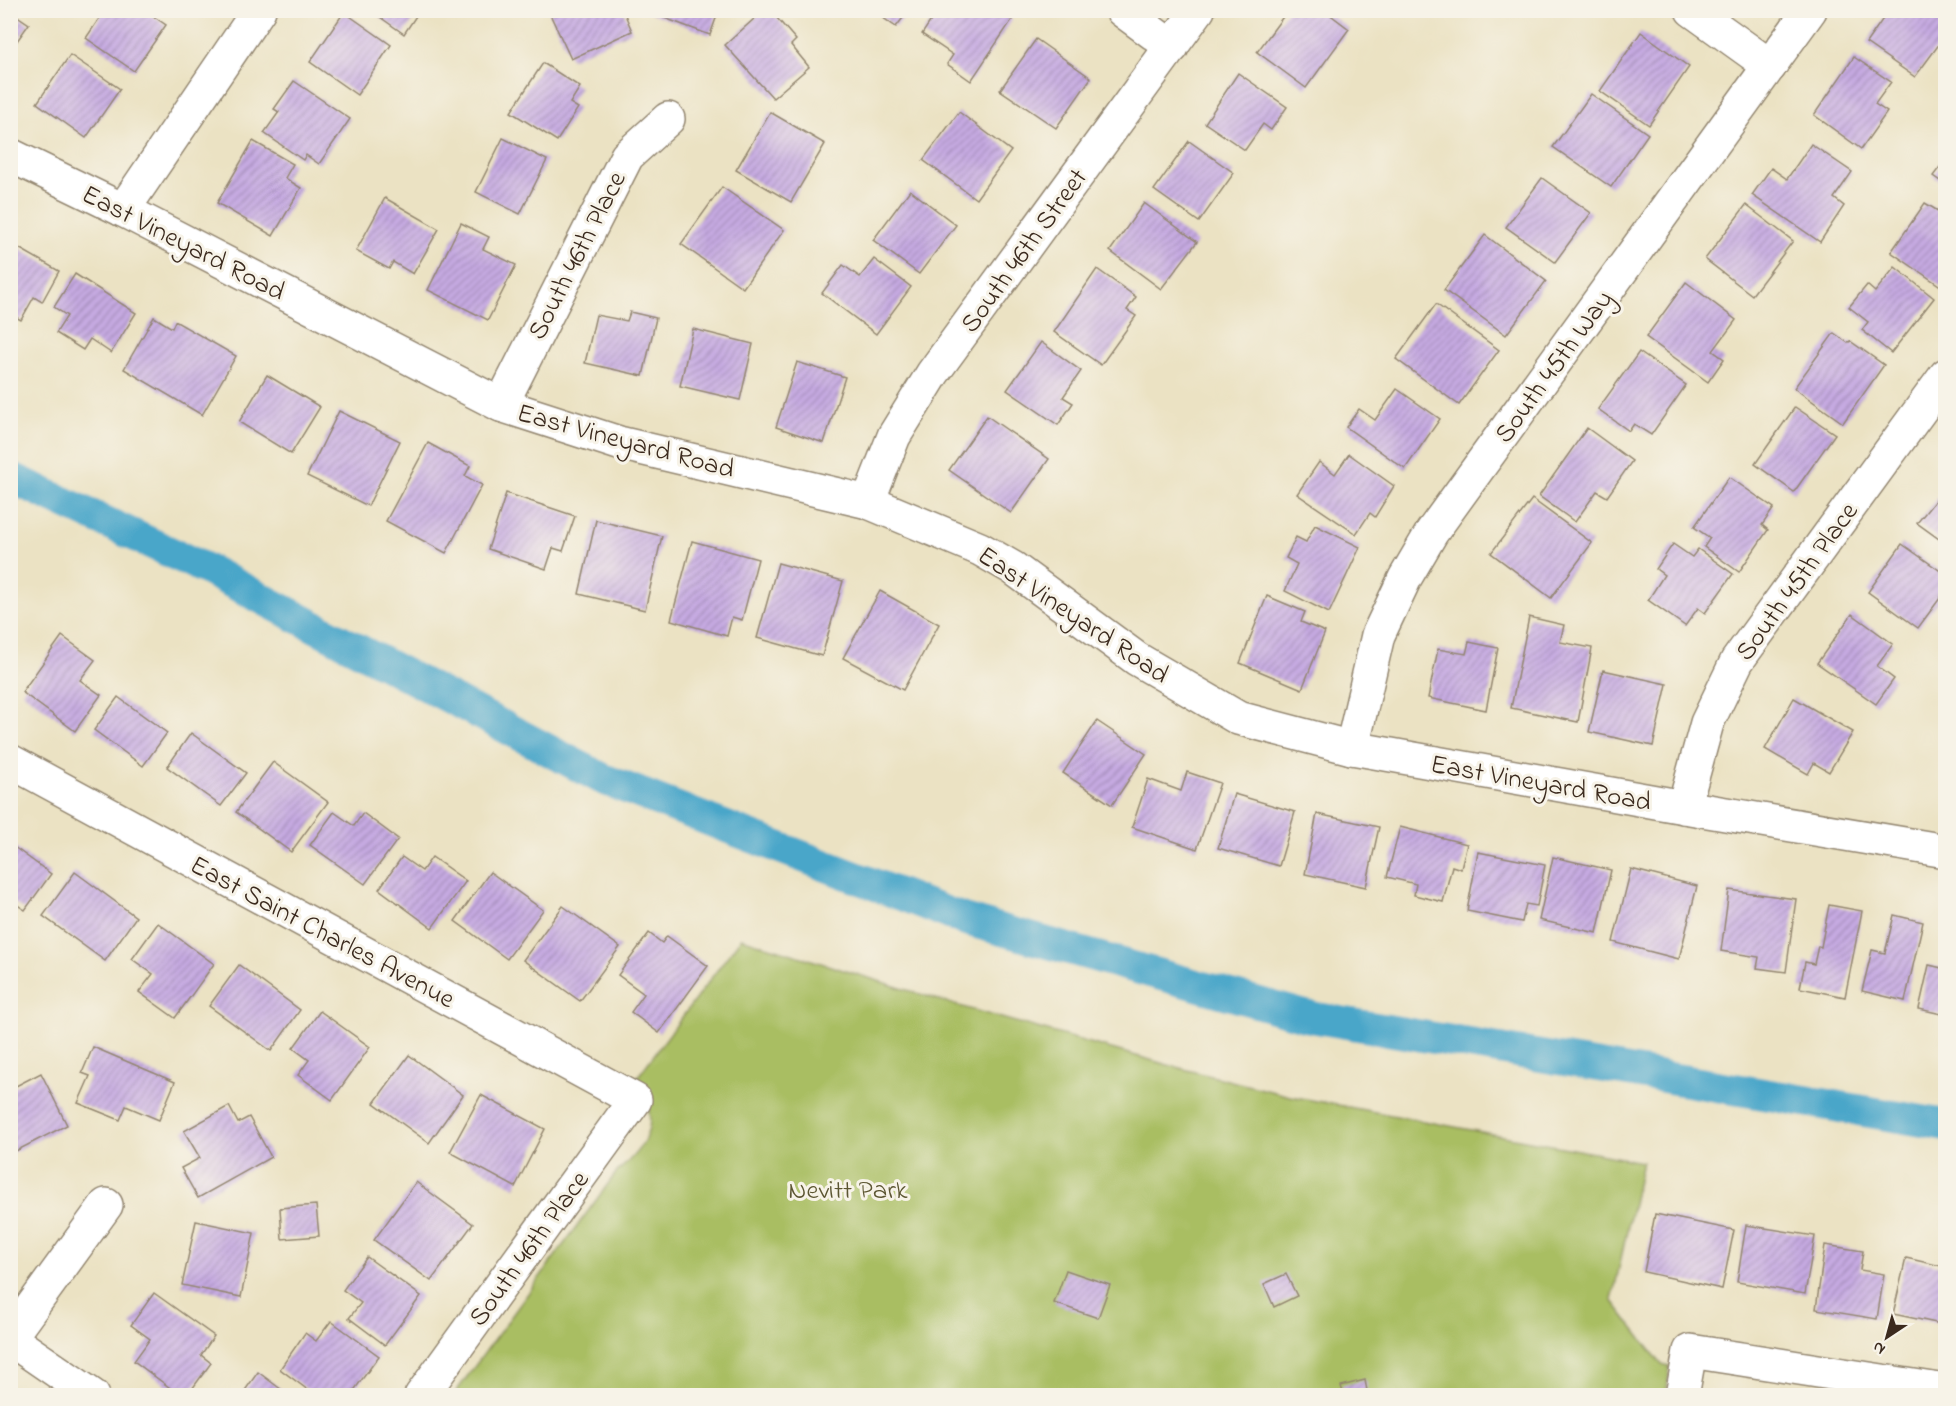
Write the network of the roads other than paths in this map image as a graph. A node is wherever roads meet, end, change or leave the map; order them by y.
1 (259, 10) edge
2 (1122, 10) edge
3 (1198, 10) edge
4 (1692, 10) edge
5 (1810, 10) edge
6 (1172, 46) junction
7 (1770, 66) junction
8 (668, 119) dead end
9 (10, 155) edge
10 (123, 210) junction
11 (1946, 375) edge
12 (501, 405) junction
13 (868, 502) junction
14 (1352, 748) junction
15 (10, 761) edge
16 (1684, 807) junction
17 (1946, 851) edge
18 (635, 1100) joint
19 (106, 1205) dead end
20 (10, 1338) edge
21 (1946, 1391) edge
22 (93, 1395) edge
23 (421, 1395) edge
24 (1682, 1395) edge

1 - 10 street
2 - 6 street
3 - 6 street, South 46th Street
4 - 7 street
5 - 7 street, South 45th Way
6 - 13 street, South 46th Street
7 - 14 street, South 45th Way
8 - 12 street, South 46th Place
9 - 10 street, East Vineyard Road
10 - 12 street, East Vineyard Road
11 - 16 street, South 45th Place
12 - 13 street, East Vineyard Road
13 - 14 street, East Vineyard Road
14 - 16 street, East Vineyard Road
15 - 18 street, East Saint Charles Avenue
16 - 17 street, East Vineyard Road
18 - 23 street, South 46th Place
19 - 20 street
20 - 22 street
21 - 24 street

